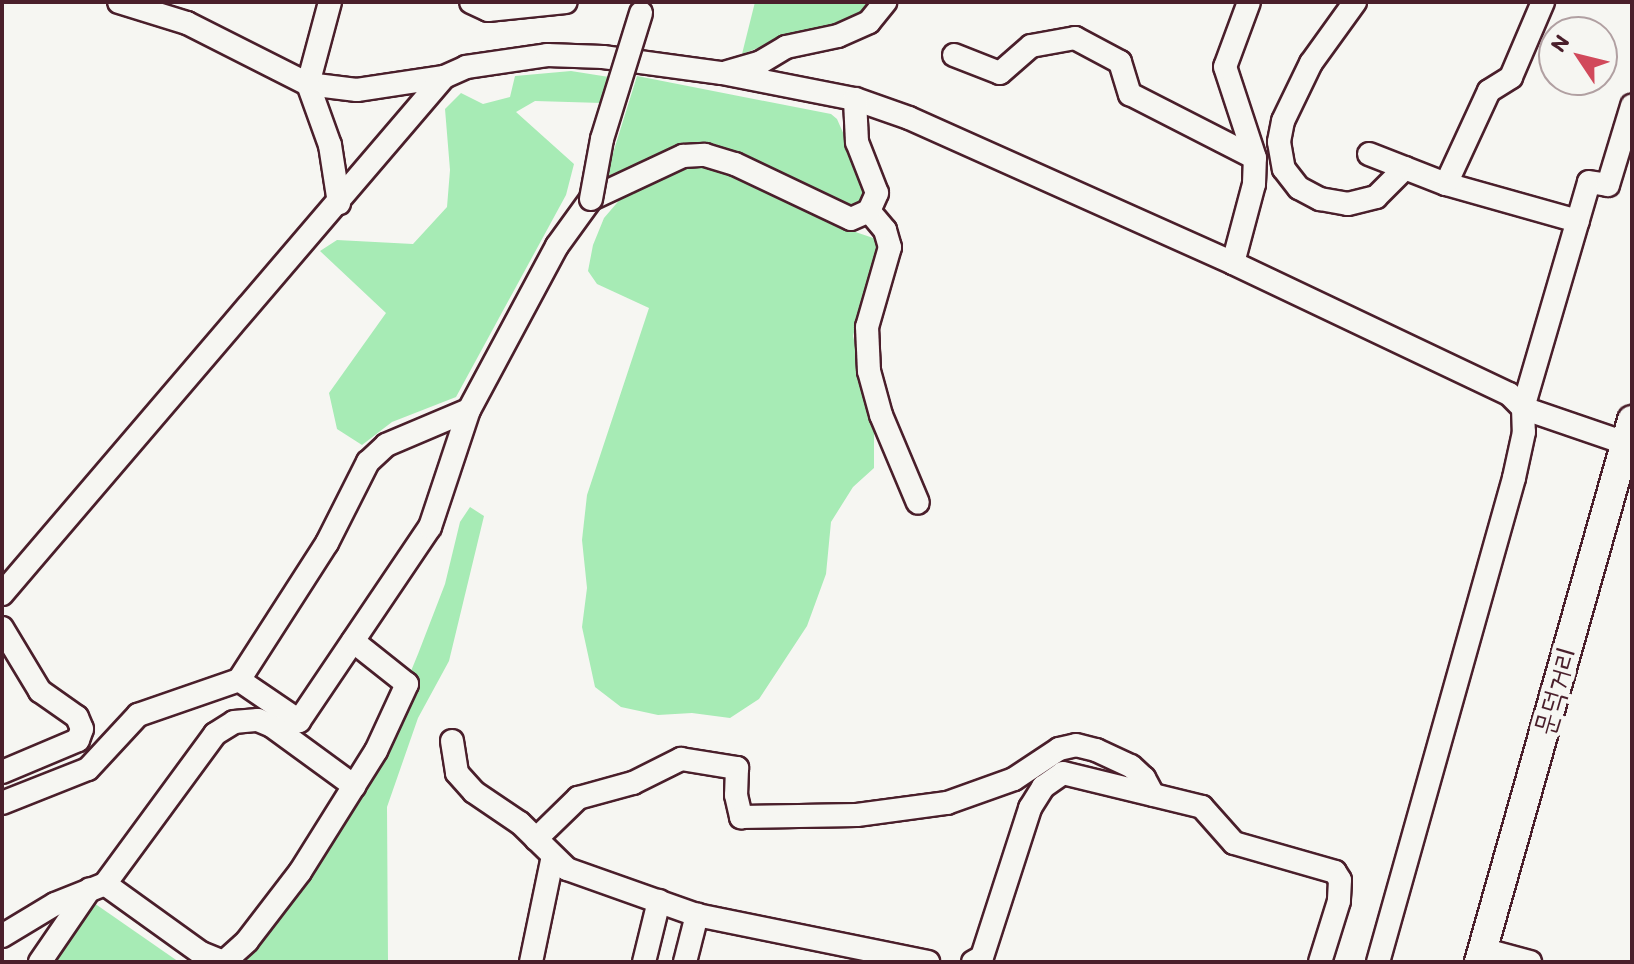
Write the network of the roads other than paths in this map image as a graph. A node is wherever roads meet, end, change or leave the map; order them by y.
1 (119, 2) edge
2 (330, 2) edge
3 (471, 2) edge
4 (566, 2) edge
5 (885, 2) edge
6 (1249, 2) edge
7 (1355, 2) edge
8 (1543, 2) edge
9 (642, 8) edge
10 (954, 55) dead end
11 (722, 73) junction
12 (444, 77) junction
13 (308, 84) junction
14 (855, 99) junction
15 (1632, 106) edge
16 (1369, 154) dead end
17 (1255, 158) junction
18 (1405, 168) junction
19 (1446, 184) junction
20 (591, 199) junction
21 (339, 203) junction
22 (869, 211) junction
23 (1578, 221) junction
24 (1233, 263) junction
25 (1523, 408) junction
26 (469, 410) junction
27 (1629, 431) edge
28 (918, 503) dead end
29 (2, 594) edge
30 (2, 628) edge
31 (353, 641) junction
32 (239, 680) junction
33 (452, 741) dead end
34 (2, 772) edge
35 (354, 786) junction
36 (1153, 795) junction
37 (2, 803) edge
38 (536, 839) junction
39 (553, 856) junction
40 (98, 886) junction
41 (659, 901) junction
42 (697, 915) junction
43 (2, 936) edge
44 (1481, 956) edge
45 (40, 962) edge
46 (224, 962) edge
47 (531, 962) edge
48 (644, 962) edge
49 (685, 962) edge
50 (928, 962) edge
51 (973, 962) edge
52 (1320, 962) edge
53 (1378, 962) edge
54 (1530, 962) edge

1 - 13 street
2 - 13 street
3 - 4 street
5 - 11 street
6 - 17 street
7 - 18 street
8 - 19 street
9 - 20 street, bridge
10 - 17 street
11 - 12 street
11 - 14 street
12 - 13 street
12 - 21 street
13 - 21 street
14 - 22 street
14 - 24 street
15 - 23 street
16 - 18 street
17 - 24 street
18 - 19 street
19 - 23 street
20 - 22 street
20 - 26 street
21 - 29 street
22 - 28 street
23 - 25 street
24 - 25 street
25 - 27 street
25 - 53 street
26 - 31 street
26 - 32 street
27 - 44 main road, 문덕거리
30 - 34 street
31 - 32 street
31 - 35 street
32 - 37 street
33 - 38 street
35 - 40 street
35 - 46 street
36 - 38 street
36 - 51 street
36 - 52 street
38 - 39 street
39 - 41 street
39 - 47 street
40 - 43 street
40 - 45 street
40 - 46 street
41 - 42 street
41 - 48 street
42 - 49 street
42 - 50 street
44 - 54 street

